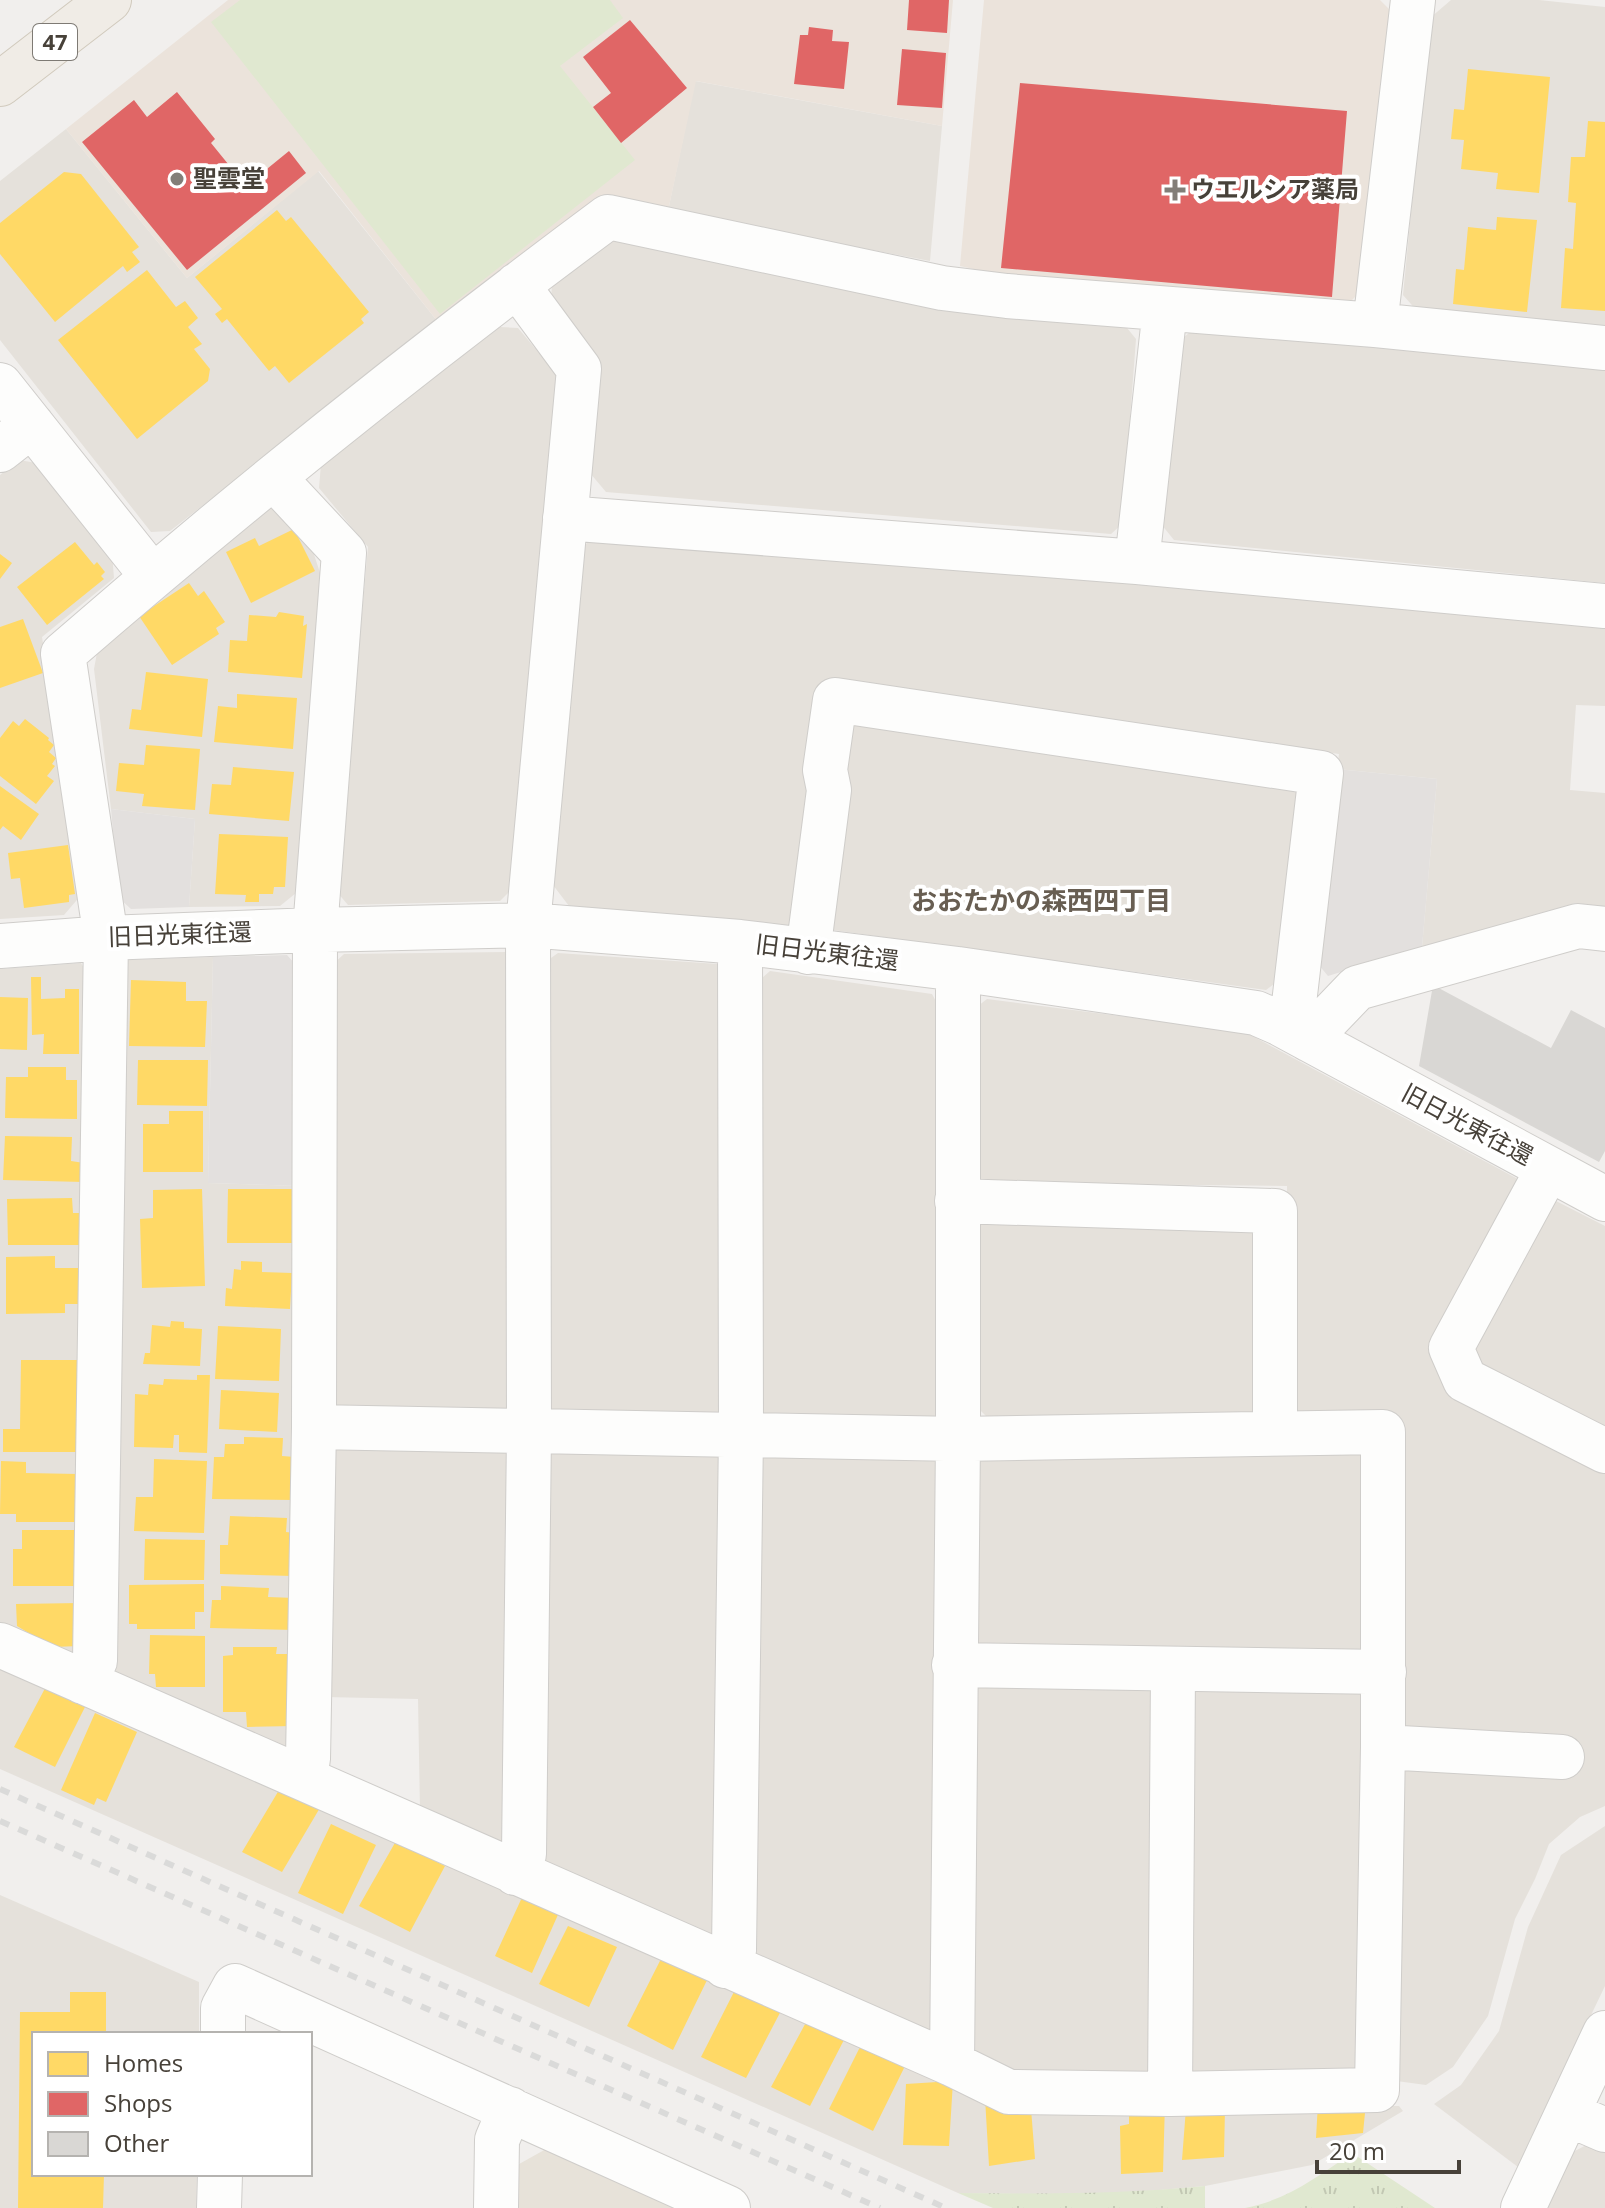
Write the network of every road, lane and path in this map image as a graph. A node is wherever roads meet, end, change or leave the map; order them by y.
1 (109, 0) edge
2 (1413, 0) edge
3 (0, 84) edge
4 (517, 285) junction
5 (1165, 309) junction
6 (1375, 325) junction
7 (1605, 348) edge
8 (0, 385) edge
9 (16, 438) edge
10 (274, 478) junction
11 (565, 518) junction
12 (1137, 562) junction
13 (152, 576) junction
14 (1605, 606) edge
15 (528, 925) junction
16 (1605, 929) edge
17 (315, 930) junction
18 (106, 938) junction
19 (740, 942) junction
20 (0, 946) edge
21 (808, 952) junction
22 (958, 969) junction
23 (1300, 1034) junction
24 (1548, 1169) junction
25 (1605, 1199) edge
26 (957, 1201) junction
27 (314, 1427) junction
28 (529, 1433) junction
29 (1275, 1433) junction
30 (741, 1434) junction
31 (958, 1439) junction
32 (1605, 1451) edge
33 (0, 1645) edge
34 (954, 1665) junction
35 (1173, 1671) junction
36 (1384, 1672) junction
37 (83, 1682) junction
38 (1383, 1747) junction
39 (1562, 1757) dead end
40 (299, 1776) junction
41 (515, 1873) junction
42 (725, 1966) junction
43 (223, 2032) edge
44 (1605, 2033) edge
45 (952, 2064) junction
46 (1170, 2094) junction
47 (510, 2109) junction
48 (1586, 2122) edge
49 (220, 2176) edge
50 (219, 2208) edge
51 (496, 2208) edge
52 (728, 2208) edge
53 (1523, 2208) edge

1 - 3 main road, 47
2 - 6 street
4 - 5 street
4 - 10 street
4 - 11 street
5 - 6 street
5 - 12 street
6 - 7 street
8 - 9 street
9 - 13 street
10 - 13 street
10 - 17 street
11 - 12 street
11 - 15 street
12 - 14 street
13 - 18 street
15 - 17 street, 旧日光東往還
15 - 19 street, 旧日光東往還
15 - 28 street
16 - 23 street
17 - 18 street, 旧日光東往還
17 - 27 street
18 - 20 street, 旧日光東往還
18 - 37 street
19 - 21 street, 旧日光東往還
19 - 30 street
21 - 22 street, 旧日光東往還
21 - 23 street
22 - 23 street, 旧日光東往還
22 - 26 street
23 - 24 street, 旧日光東往還
24 - 25 street, 旧日光東往還
24 - 32 street
26 - 29 street
26 - 31 street
27 - 28 street
27 - 40 street
28 - 30 street
28 - 41 street
29 - 31 street
29 - 36 street
30 - 31 street
30 - 42 street
31 - 34 street
33 - 37 street
34 - 35 street
34 - 45 street
35 - 36 street
35 - 46 street
36 - 38 street
37 - 40 street
38 - 39 street
38 - 46 street
40 - 41 street
41 - 42 street
42 - 45 street
43 - 47 street
44 - 48 street
45 - 46 street
47 - 51 street
47 - 52 street
48 - 53 street
49 - 50 street

